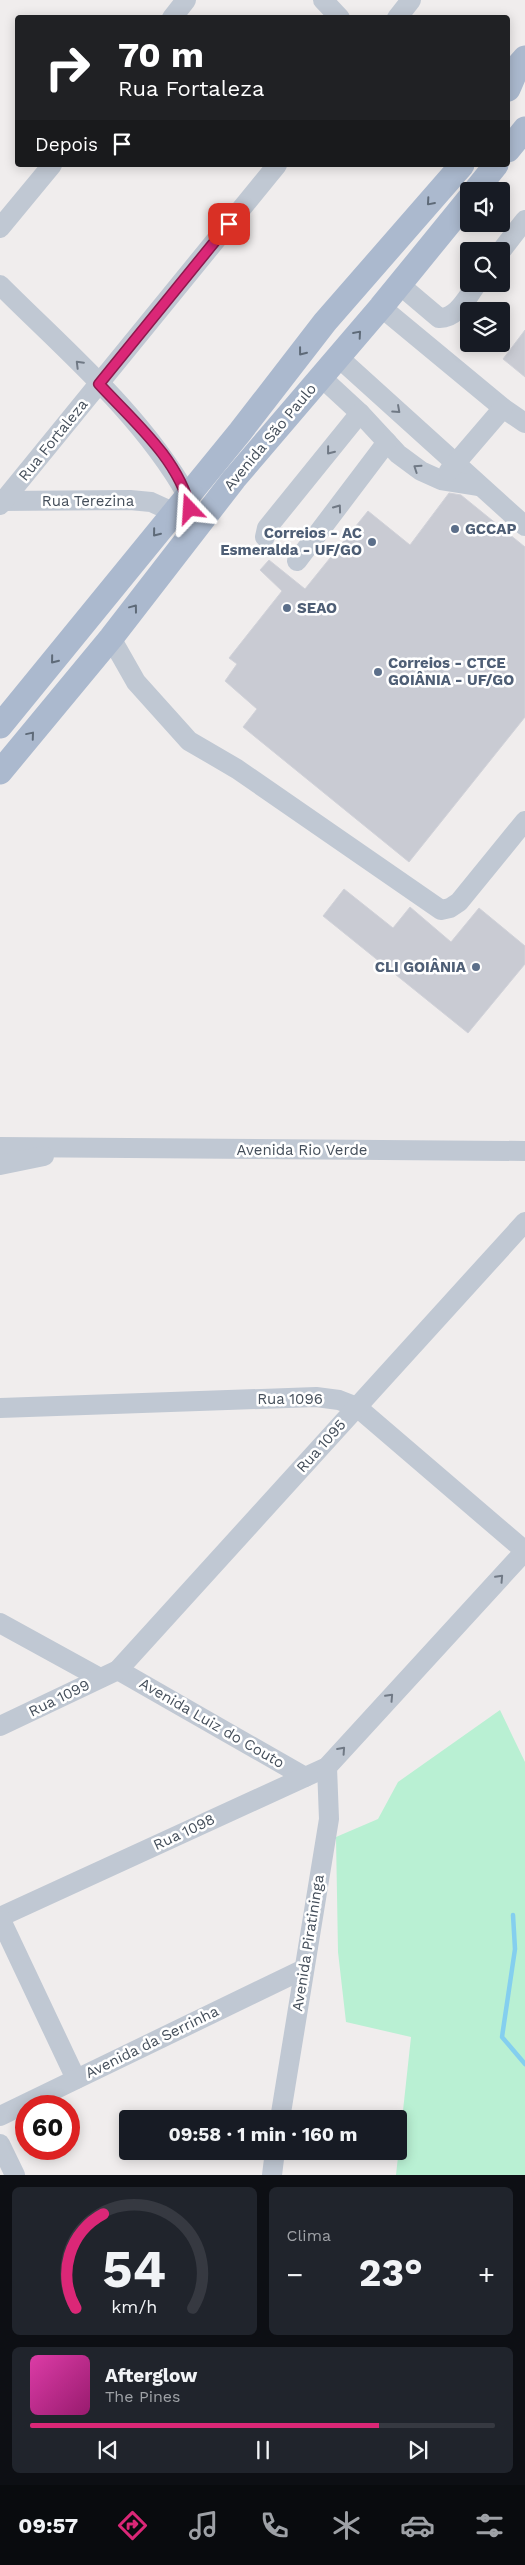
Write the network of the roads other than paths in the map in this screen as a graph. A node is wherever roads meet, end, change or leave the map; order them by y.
1 (186, 0) edge
2 (322, 0) edge
3 (411, 0) edge
4 (174, 15) edge
5 (337, 15) edge
6 (399, 15) edge
7 (525, 58) edge
8 (510, 84) edge
9 (525, 87) edge
10 (510, 104) edge
11 (50, 167) edge
12 (275, 167) edge
13 (460, 167) edge
14 (494, 167) edge
15 (482, 182) edge
16 (460, 210) edge
17 (525, 220) edge
18 (0, 228) edge
19 (508, 242) edge
20 (400, 285) junction
21 (0, 286) edge
22 (471, 292) edge
23 (381, 307) junction
24 (338, 357) junction
25 (321, 377) junction
26 (99, 384) junction
27 (503, 408) junction
28 (360, 413) junction
29 (525, 423) edge
30 (240, 432) junction
31 (387, 442) junction
32 (457, 463) junction
33 (234, 479) junction
34 (441, 480) junction
35 (480, 486) junction
36 (1, 502) edge
37 (180, 504) junction
38 (525, 526) edge
39 (265, 537) dead end
40 (297, 560) dead end
41 (170, 561) junction
42 (111, 638) junction
43 (0, 726) edge
44 (0, 772) edge
45 (525, 822) edge
46 (0, 1147) edge
47 (80, 1149) junction
48 (525, 1151) edge
49 (0, 1165) edge
50 (525, 1222) edge
51 (357, 1407) junction
52 (0, 1408) edge
53 (525, 1551) edge
54 (0, 1623) edge
55 (118, 1670) junction
56 (100, 1678) junction
57 (0, 1726) edge
58 (326, 1767) junction
59 (305, 1777) junction
60 (0, 1917) edge
61 (304, 1969) junction
62 (76, 2079) junction
63 (281, 2110) edge
64 (0, 2116) edge
65 (0, 2144) edge
66 (274, 2160) edge
67 (14, 2175) edge
68 (272, 2175) edge

1 - 4 street
2 - 5 street
3 - 6 street
7 - 8 main road
9 - 10 main road
11 - 18 street
12 - 26 street, Rua Fortaleza
13 -> 30 main road, Avenida São Paulo
14 - 15 main road
16 - 20 main road, Avenida São Paulo
17 - 19 street
20 - 22 street
20 - 23 main road, Avenida São Paulo
26 -> 21 street
24 -> 23 main road, Avenida São Paulo
23 - 27 street
24 - 25 main road, Avenida São Paulo
24 -> 32 street
25 - 28 street
25 - 33 main road, Avenida São Paulo
26 - 36 street, Rua Fortaleza
26 - 37 street
27 - 29 street
27 - 32 street
28 - 31 street
28 -> 39 street
30 - 33 main road
30 - 37 main road, Avenida São Paulo
34 -> 31 street
40 -> 31 street
32 - 34 street
32 - 35 street
33 - 41 main road, Avenida São Paulo
34 - 35 street
35 - 38 street
36 - 37 street, Rua Terezina
37 - 41 main road
37 -> 43 main road, Avenida São Paulo
42 -> 41 main road, Avenida São Paulo
44 -> 42 main road, Avenida São Paulo
42 - 45 street
46 - 47 street, Avenida Rio Verde
47 - 48 street, Avenida Rio Verde
47 - 49 street, Avenida Rio Verde
50 - 51 street, Rua 1095
51 - 52 street, Rua 1096
51 - 53 street, Rua 1096
51 - 55 street, Rua 1095
58 -> 53 street, Rua 1098
54 - 56 street
55 - 56 street, Rua 1099
55 - 59 street, Avenida Luiz do Couto
56 - 57 street, Rua 1099
58 - 59 street, Rua 1098
58 - 61 street, Avenida Piratininga
59 - 60 street, Rua 1098
60 - 62 street
61 - 62 street, Avenida da Serrinha
61 - 63 street, Avenida Piratininga
62 - 64 street, Avenida da Serrinha
65 - 67 street
66 - 68 street

